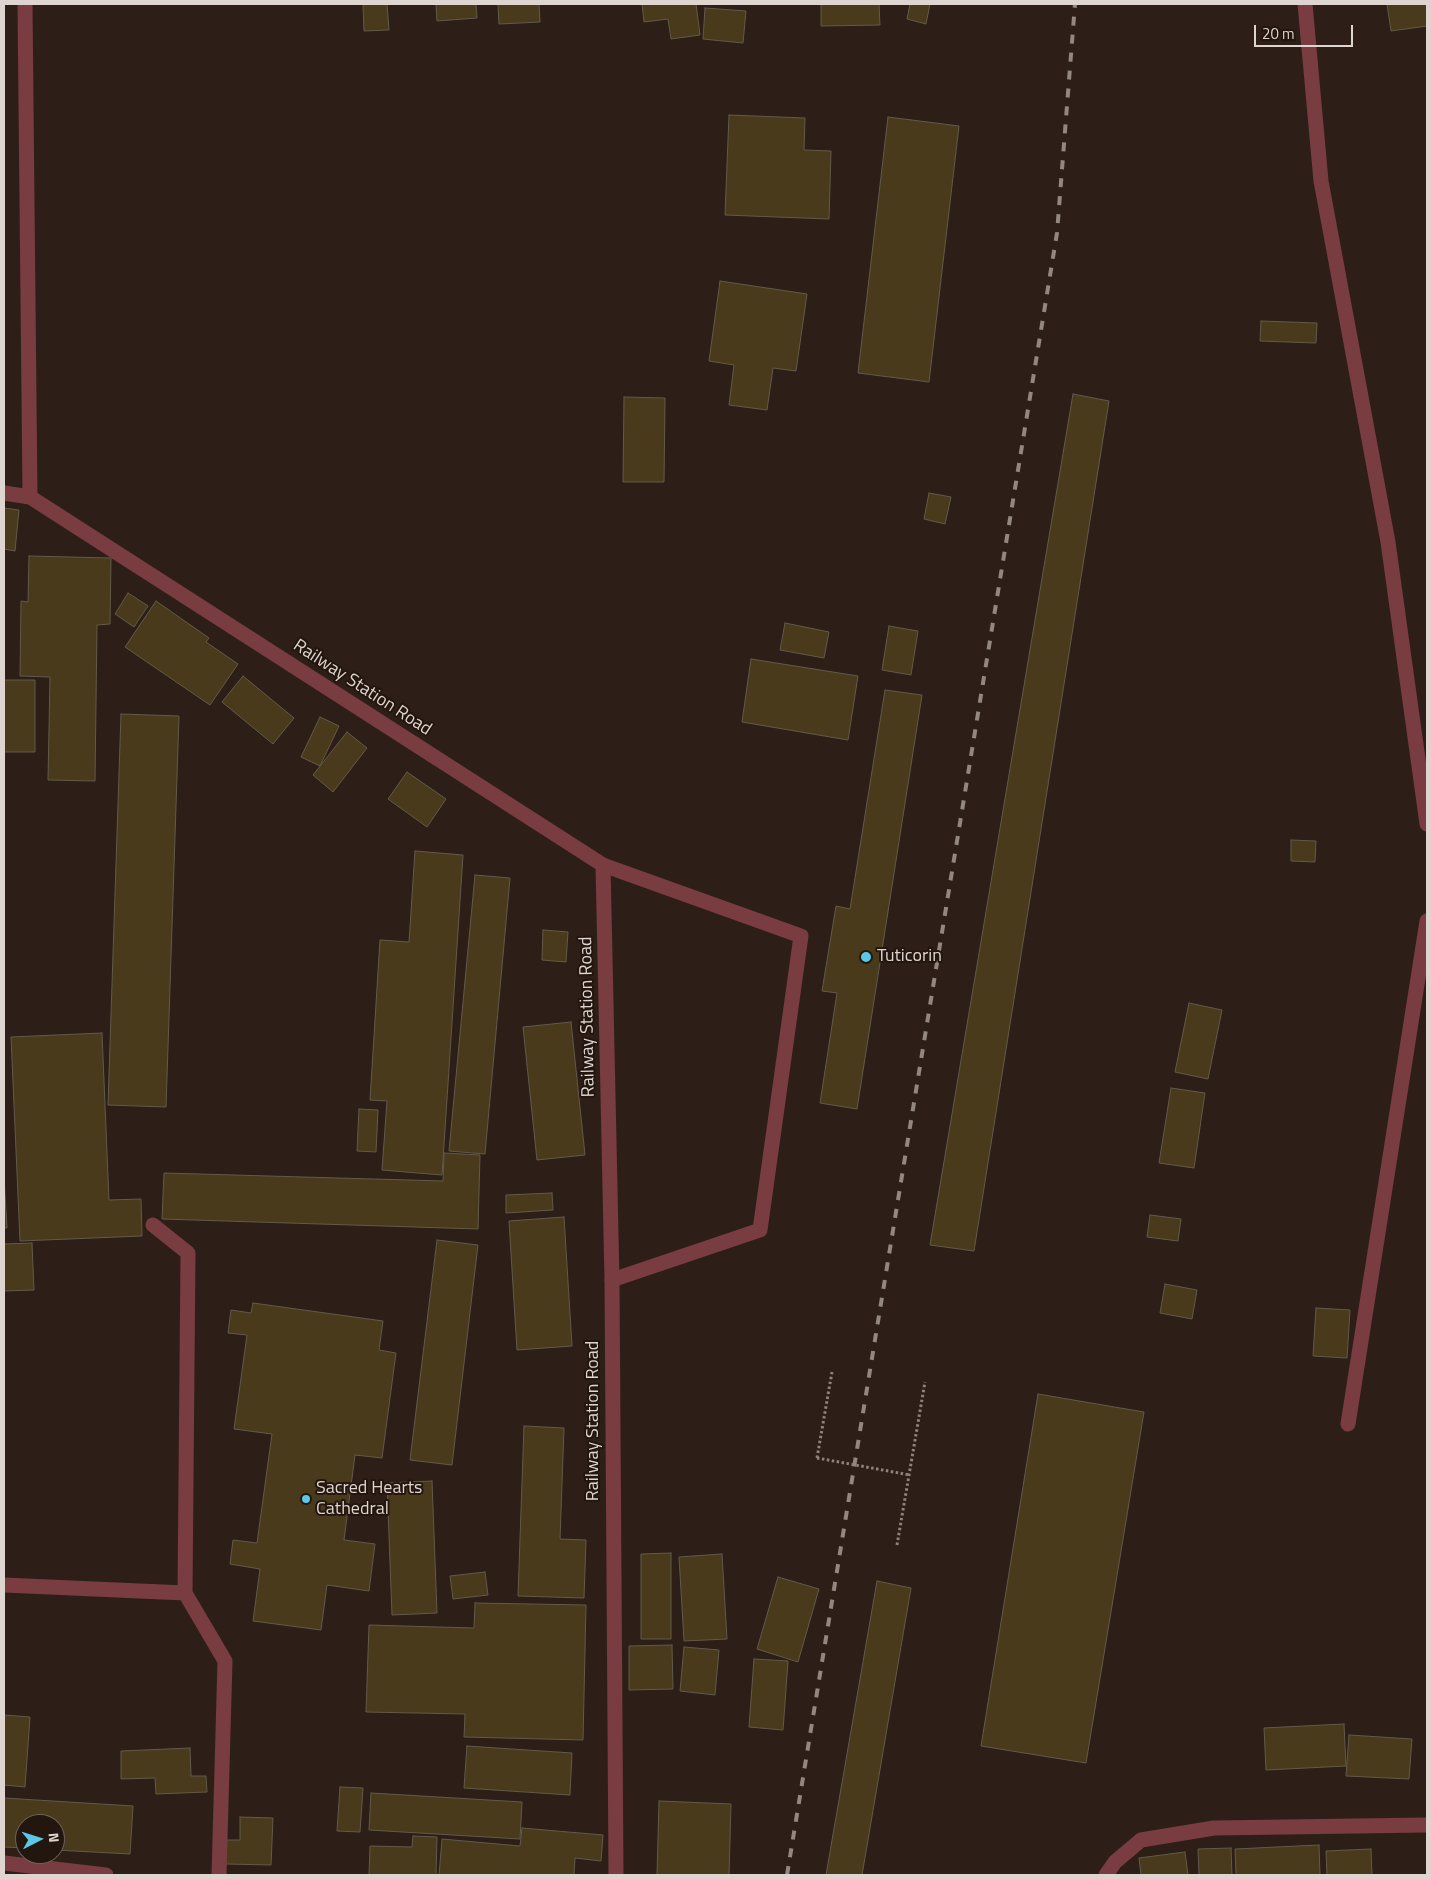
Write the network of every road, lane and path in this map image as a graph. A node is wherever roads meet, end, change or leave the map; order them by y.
1 (25, 4) edge
2 (1305, 4) edge
3 (4, 492) edge
4 (30, 497) junction
5 (1427, 824) edge
6 (603, 865) junction
7 (1427, 921) edge
8 (153, 1225) dead end
9 (612, 1280) junction
10 (832, 1372) dead end
11 (925, 1382) dead end
12 (1348, 1424) dead end
13 (910, 1474) junction
14 (896, 1545) dead end
15 (4, 1585) edge
16 (185, 1593) junction
17 (1427, 1825) edge
18 (4, 1863) edge
19 (106, 1875) edge
20 (219, 1875) edge
21 (616, 1875) edge
22 (1106, 1875) edge

1 - 4 street
2 - 5 street
3 - 4 street, Railway Station Road
4 - 6 street, Railway Station Road
6 - 9 street, Railway Station Road
6 - 9 street
7 - 12 street
8 - 16 street
9 - 21 street, Railway Station Road
10 - 13 path, bridge
11 - 13 path
13 - 14 path
15 - 16 street
16 - 20 street
17 - 22 street
18 - 19 street

